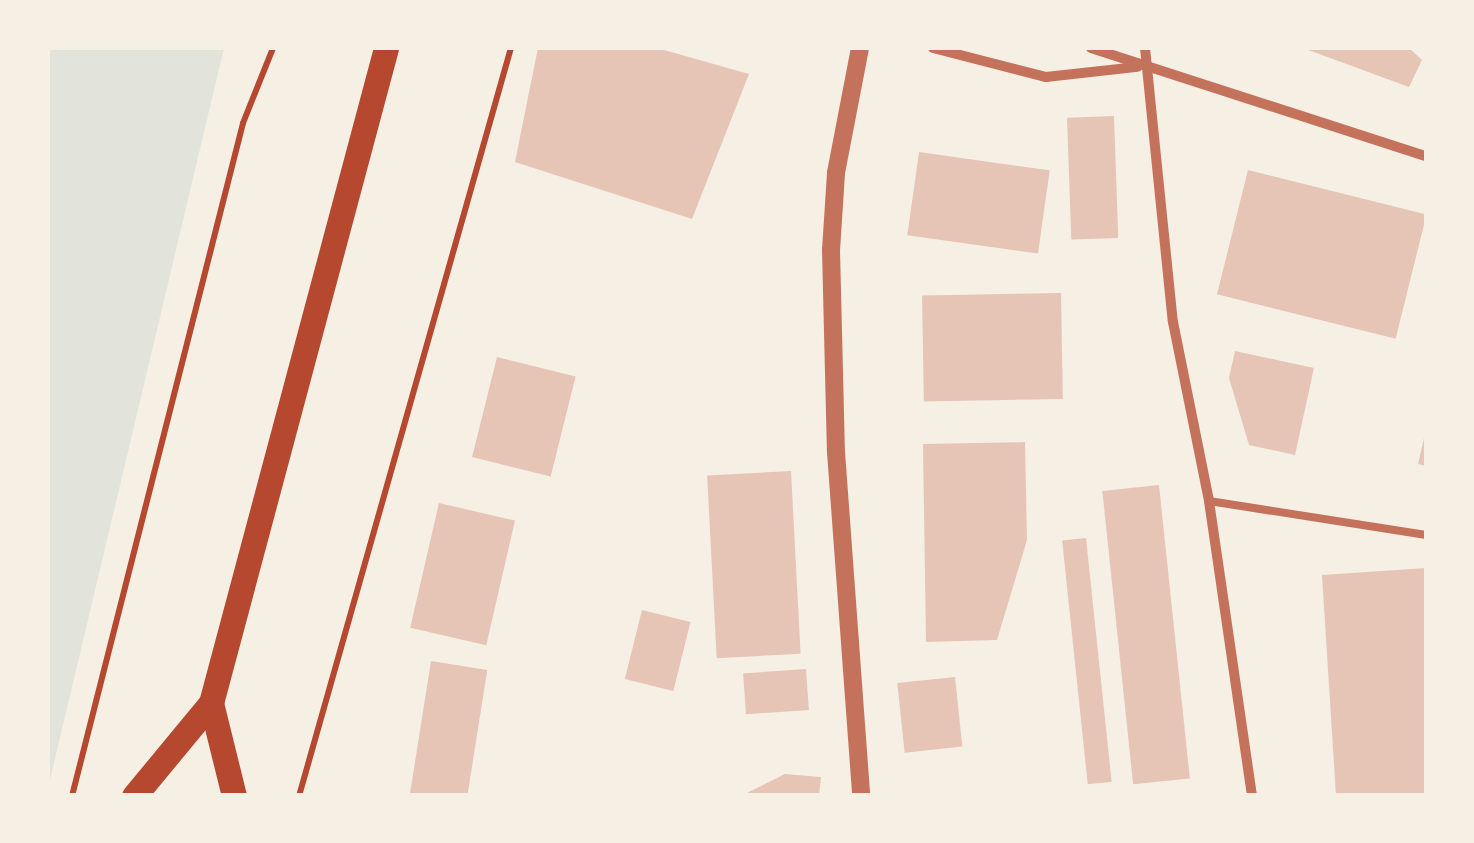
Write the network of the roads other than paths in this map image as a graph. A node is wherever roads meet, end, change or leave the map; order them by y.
1 (386, 48) edge
2 (860, 48) edge
3 (933, 48) edge
4 (1091, 48) edge
5 (1144, 48) edge
6 (1143, 66) junction
7 (1426, 156) edge
8 (1209, 502) junction
9 (1426, 536) edge
10 (211, 703) junction
11 (134, 796) edge
12 (234, 796) edge
13 (861, 796) edge
14 (1252, 796) edge

1 - 10 main road
2 - 13 street
3 - 6 street
4 - 6 street
5 - 6 street
6 - 7 street
6 - 8 street
8 - 9 lane
8 - 14 street
10 - 11 main road
10 - 12 main road

